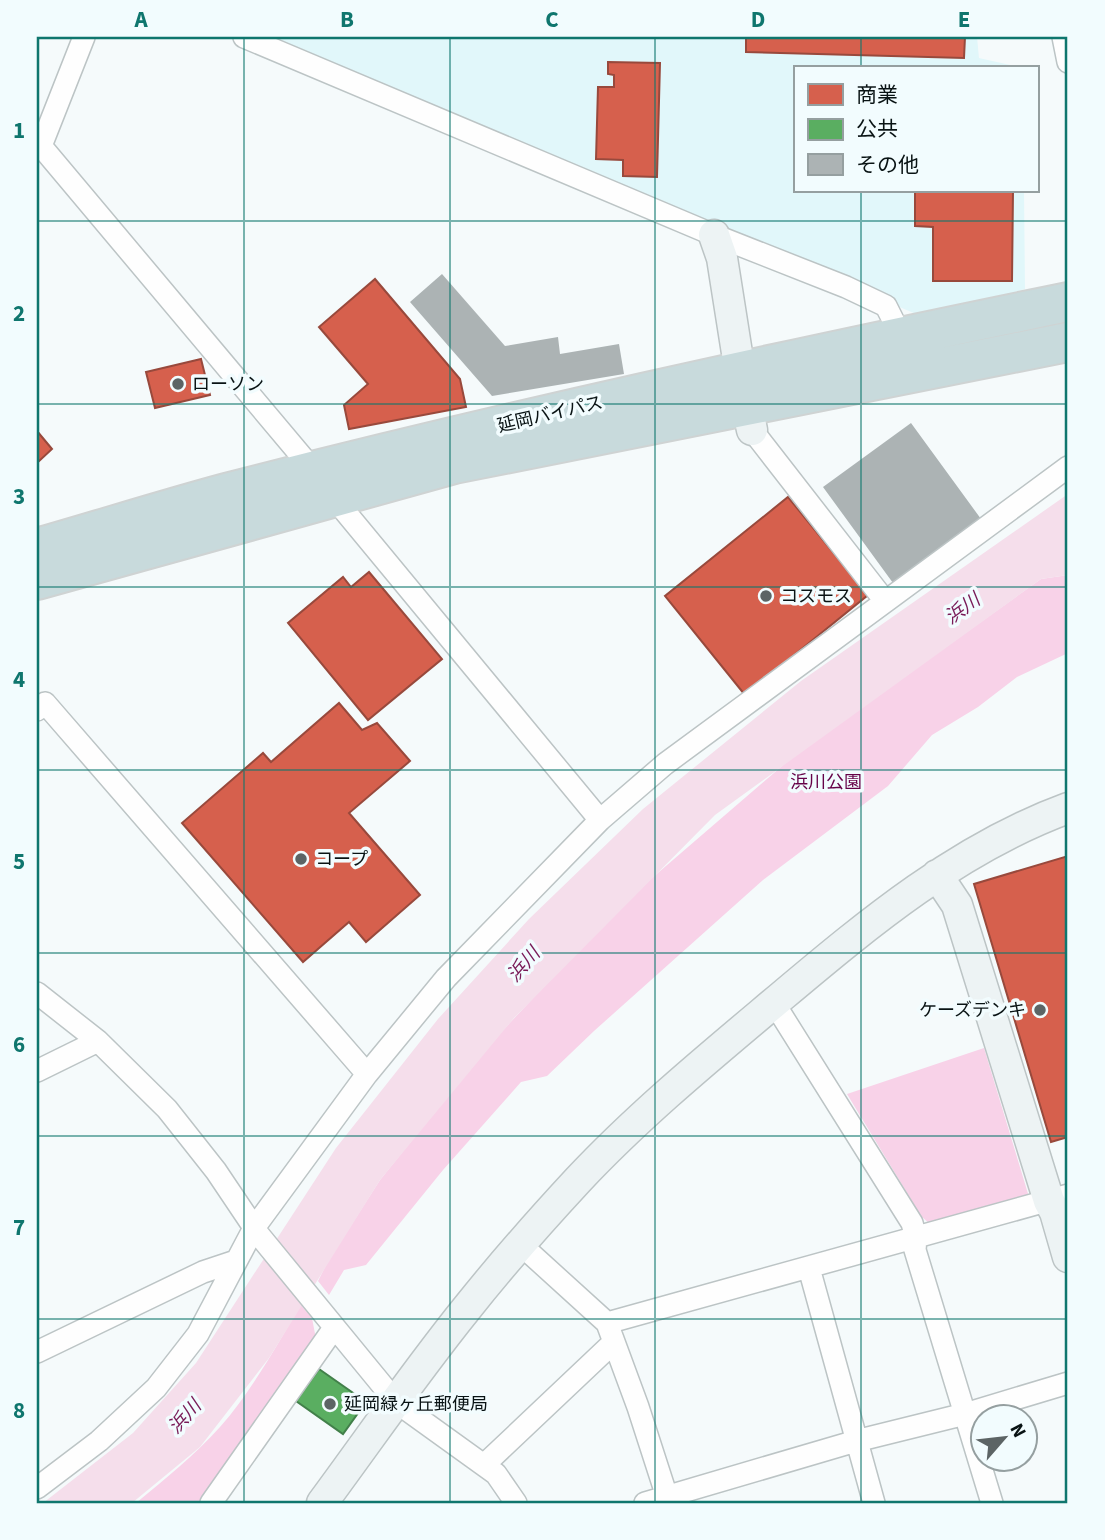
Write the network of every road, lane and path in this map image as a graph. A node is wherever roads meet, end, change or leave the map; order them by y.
1 (84, 37) edge
2 (244, 37) edge
3 (1063, 37) edge
4 (1068, 62) edge
5 (714, 235) junction
6 (1068, 302) edge
7 (901, 336) junction
8 (1068, 342) edge
9 (747, 402) junction
10 (1068, 467) edge
11 (324, 484) junction
12 (37, 548) edge
13 (37, 580) edge
14 (885, 601) junction
15 (38, 708) edge
16 (1068, 808) edge
17 (600, 820) junction
18 (937, 875) junction
19 (37, 993) edge
20 (774, 1003) junction
21 (98, 1041) junction
22 (37, 1071) edge
23 (367, 1074) junction
24 (1058, 1198) edge
25 (256, 1232) junction
26 (916, 1238) junction
27 (520, 1244) junction
28 (1068, 1256) edge
29 (236, 1261) junction
30 (809, 1268) junction
31 (334, 1328) junction
32 (611, 1332) junction
33 (37, 1352) edge
34 (1068, 1383) edge
35 (396, 1402) junction
36 (965, 1414) junction
37 (856, 1441) junction
38 (484, 1465) junction
39 (37, 1488) edge
40 (668, 1500) edge
41 (211, 1503) edge
42 (321, 1503) edge
43 (516, 1503) edge
44 (645, 1503) edge
45 (874, 1503) edge
46 (992, 1503) edge

1 - 11 street
2 - 5 street
3 - 4 street
5 - 7 street
5 - 9 street
6 - 7 highway, 延岡バイパス
7 - 9 highway, 延岡バイパス
8 - 9 highway, 延岡バイパス
9 - 11 highway, 延岡バイパス
9 - 14 street
10 - 14 street
11 - 12 highway, 延岡バイパス
11 - 13 highway, 延岡バイパス
11 - 17 street
14 - 17 street
15 - 23 street
16 - 18 street
17 - 23 street
18 - 20 street
18 - 24 street
19 - 21 street
20 - 26 street
20 - 27 street
21 - 22 street
21 - 25 street
23 - 25 street
24 - 26 street
24 - 28 street
25 - 29 street
25 - 31 street
26 - 30 street
26 - 36 street
27 - 32 street
27 - 35 street
29 - 33 street
29 - 39 street
30 - 32 street
30 - 37 street
31 - 35 street
31 - 41 street
32 - 38 street
32 - 40 street
34 - 36 street
35 - 38 street
35 - 42 street
36 - 37 street
36 - 46 street
37 - 40 street
37 - 45 street
38 - 43 street
40 - 44 street

